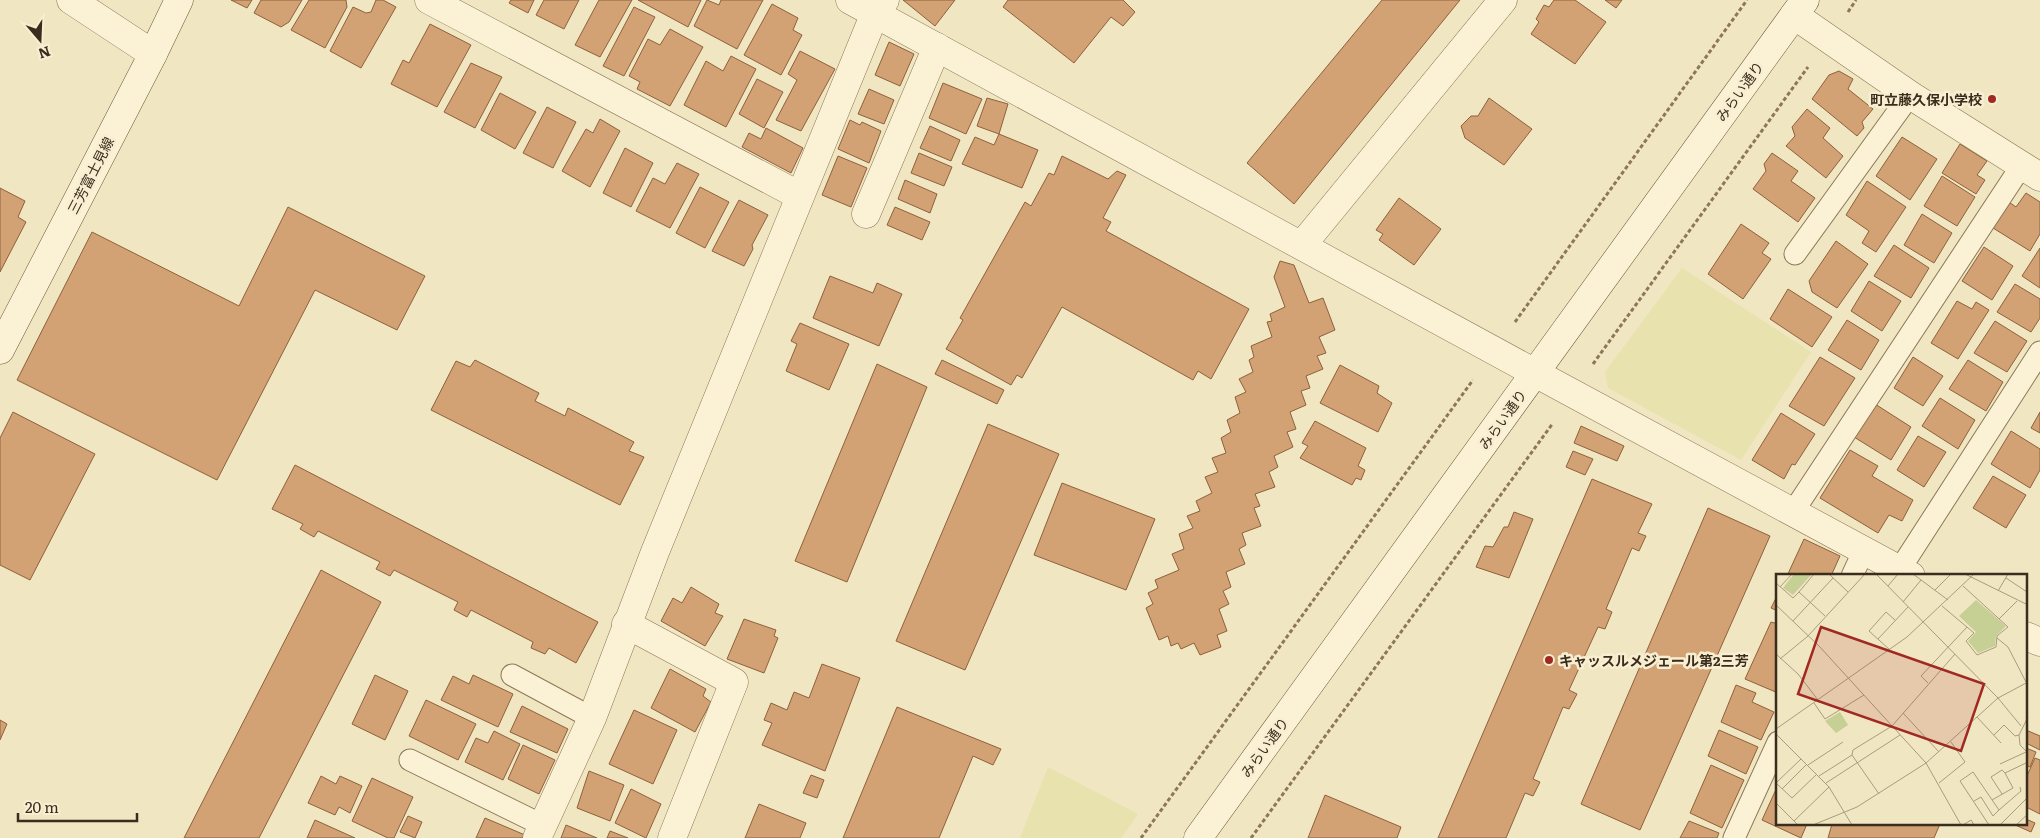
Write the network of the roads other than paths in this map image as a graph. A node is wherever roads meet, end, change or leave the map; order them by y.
1 (71, 0) edge
2 (179, 0) edge
3 (429, 0) edge
4 (850, 0) edge
5 (1502, 0) edge
6 (880, 6) edge
7 (1800, 8) edge
8 (937, 47) junction
9 (153, 54) junction
10 (1910, 95) junction
11 (2031, 171) edge
12 (800, 196) junction
13 (866, 214) dead end
14 (1302, 245) junction
15 (1794, 254) dead end
16 (0, 350) edge
17 (2040, 352) edge
18 (1535, 373) junction
19 (1793, 512) junction
20 (1864, 550) junction
21 (1906, 572) edge
22 (1853, 574) edge
23 (626, 624) junction
24 (2028, 637) edge
25 (2040, 642) edge
26 (512, 675) dead end
27 (592, 718) junction
28 (1776, 746) edge
29 (410, 760) dead end
30 (540, 832) edge
31 (672, 838) edge
32 (1198, 838) edge
33 (1734, 838) edge

1 - 9 street
2 - 9 street, 三芳富士見線
3 - 12 street
4 - 6 street
5 - 14 street
6 - 8 street
6 - 12 street
7 - 10 street
7 - 18 street, みらい通り
8 - 13 street
8 - 14 street
9 - 16 street, 三芳富士見線
10 - 11 street
10 - 15 lane
11 - 19 lane
12 - 23 street
14 - 18 street
17 - 21 lane
18 - 19 street
18 - 32 street, みらい通り
19 - 20 street
20 - 21 street
20 - 22 lane
23 - 27 street
23 - 31 street
24 - 25 street
26 - 27 lane
27 - 30 street
28 - 33 lane
29 - 30 lane

